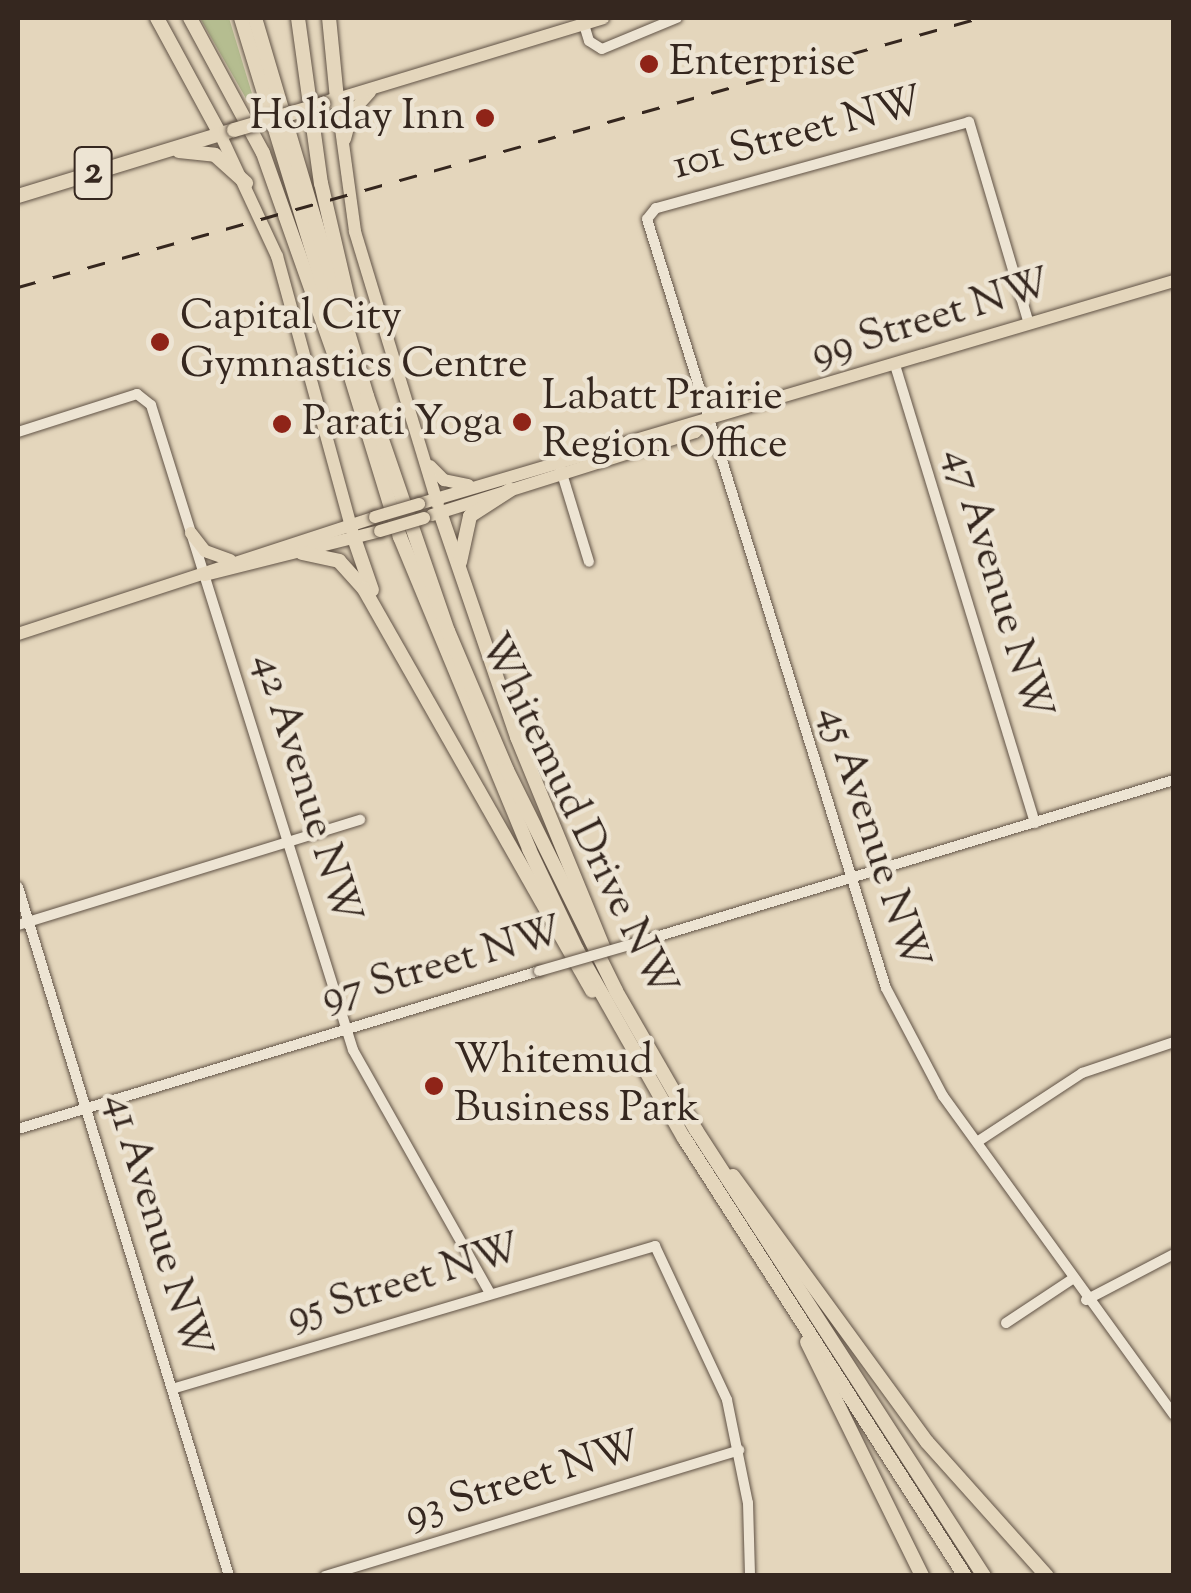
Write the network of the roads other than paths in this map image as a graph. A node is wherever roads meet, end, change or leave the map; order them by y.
1 (157, 18) edge
2 (190, 18) edge
3 (241, 18) edge
4 (255, 18) edge
5 (298, 18) edge
6 (330, 18) edge
7 (604, 18) edge
8 (678, 18) edge
9 (583, 20) edge
10 (374, 87) junction
11 (330, 101) junction
12 (227, 132) junction
13 (168, 150) junction
14 (345, 181) junction
15 (246, 183) junction
16 (18, 196) edge
17 (648, 215) joint
18 (1174, 280) edge
19 (1030, 324) junction
20 (895, 365) junction
21 (361, 398) junction
22 (707, 421) junction
23 (18, 432) edge
24 (422, 456) junction
25 (560, 466) junction
26 (478, 486) junction
27 (510, 490) junction
28 (438, 506) junction
29 (352, 532) junction
30 (191, 533) junction
31 (302, 553) junction
32 (237, 560) junction
33 (589, 562) dead end
34 (459, 572) junction
35 (205, 575) junction
36 (18, 634) edge
37 (399, 650) junction
38 (1174, 780) edge
39 (360, 820) dead end
40 (1035, 823) junction
41 (288, 840) junction
42 (848, 880) junction
43 (18, 895) edge
44 (23, 923) edge
45 (616, 990) junction
46 (345, 1028) junction
47 (623, 1032) junction
48 (1174, 1042) edge
49 (86, 1108) junction
50 (18, 1129) edge
51 (977, 1142) junction
52 (713, 1156) junction
53 (1174, 1254) edge
54 (1071, 1280) junction
55 (489, 1291) junction
56 (1086, 1300) junction
57 (794, 1310) junction
58 (1006, 1322) dead end
59 (172, 1389) junction
60 (1174, 1415) edge
61 (739, 1450) junction
62 (1045, 1573) edge
63 (229, 1576) edge
64 (325, 1576) edge
65 (750, 1576) edge
66 (922, 1576) edge
67 (966, 1576) edge
68 (984, 1576) edge

1 - 12 highway
2 - 21 highway
3 - 21 highway, Whitemud Drive NW
4 - 21 highway, Whitemud Drive NW
5 - 21 highway
6 - 11 highway
7 - 9 main road
8 - 9 street
9 - 10 main road
10 - 11 main road
10 - 14 main road
11 - 12 highway, 2, bridge
11 - 14 main road
12 - 13 highway, 2
12 - 15 main road
13 - 15 highway
13 - 16 highway, 2
14 - 24 main road
15 - 29 main road
17 - 19 street, 101 Street NW
17 - 22 street, 45 Avenue NW
18 - 19 main road, 99 Street NW
19 - 20 main road, 99 Street NW
20 - 22 main road, 99 Street NW
20 - 40 street, 47 Avenue NW
21 - 45 highway, Whitemud Drive NW
21 - 47 highway, Whitemud Drive NW
22 - 25 main road, 99 Street NW
22 - 42 street, 45 Avenue NW
23 - 30 street, 42 Avenue NW
24 - 26 main road
24 - 28 main road
25 - 26 main road, 99 Street NW
25 - 27 main road, 99 Street NW
25 - 33 street
26 - 28 main road, 99 Street NW
27 - 28 main road, 99 Street NW
27 - 34 highway
28 - 29 main road, 99 Street NW, bridge
28 - 34 highway
29 - 31 main road, 99 Street NW
29 - 32 main road, 99 Street NW
29 - 37 highway
30 - 32 main road
30 - 35 street, 42 Avenue NW
31 - 35 main road, 99 Street NW
31 - 37 highway
32 - 35 main road, 99 Street NW
34 - 45 highway
35 - 36 main road, 99 Street NW
35 - 41 street, 42 Avenue NW
37 - 47 highway
38 - 40 street, 97 Street NW
39 - 41 street
40 - 42 street, 97 Street NW
41 - 44 street
41 - 46 street, 42 Avenue NW
42 - 46 street, 97 Street NW, bridge
42 - 51 street, 45 Avenue NW
43 - 44 street, 41 Avenue NW
44 - 49 street, 41 Avenue NW
45 - 52 highway, Whitemud Drive NW
46 - 49 street, 97 Street NW
46 - 55 street, 42 Avenue NW
47 - 57 highway, Whitemud Drive NW
48 - 51 street
49 - 50 street, 97 Street NW
49 - 59 street, 41 Avenue NW
51 - 54 street, 45 Avenue NW
52 - 62 highway
52 - 68 highway, Whitemud Drive NW
53 - 56 street
54 - 56 street, 45 Avenue NW
54 - 58 street
55 - 59 street, 95 Street NW
55 - 61 street, 95 Street NW
56 - 60 street, 45 Avenue NW
57 - 66 highway
57 - 67 highway, Whitemud Drive NW
59 - 63 street, 41 Avenue NW
61 - 64 street, 93 Street NW
61 - 65 street

